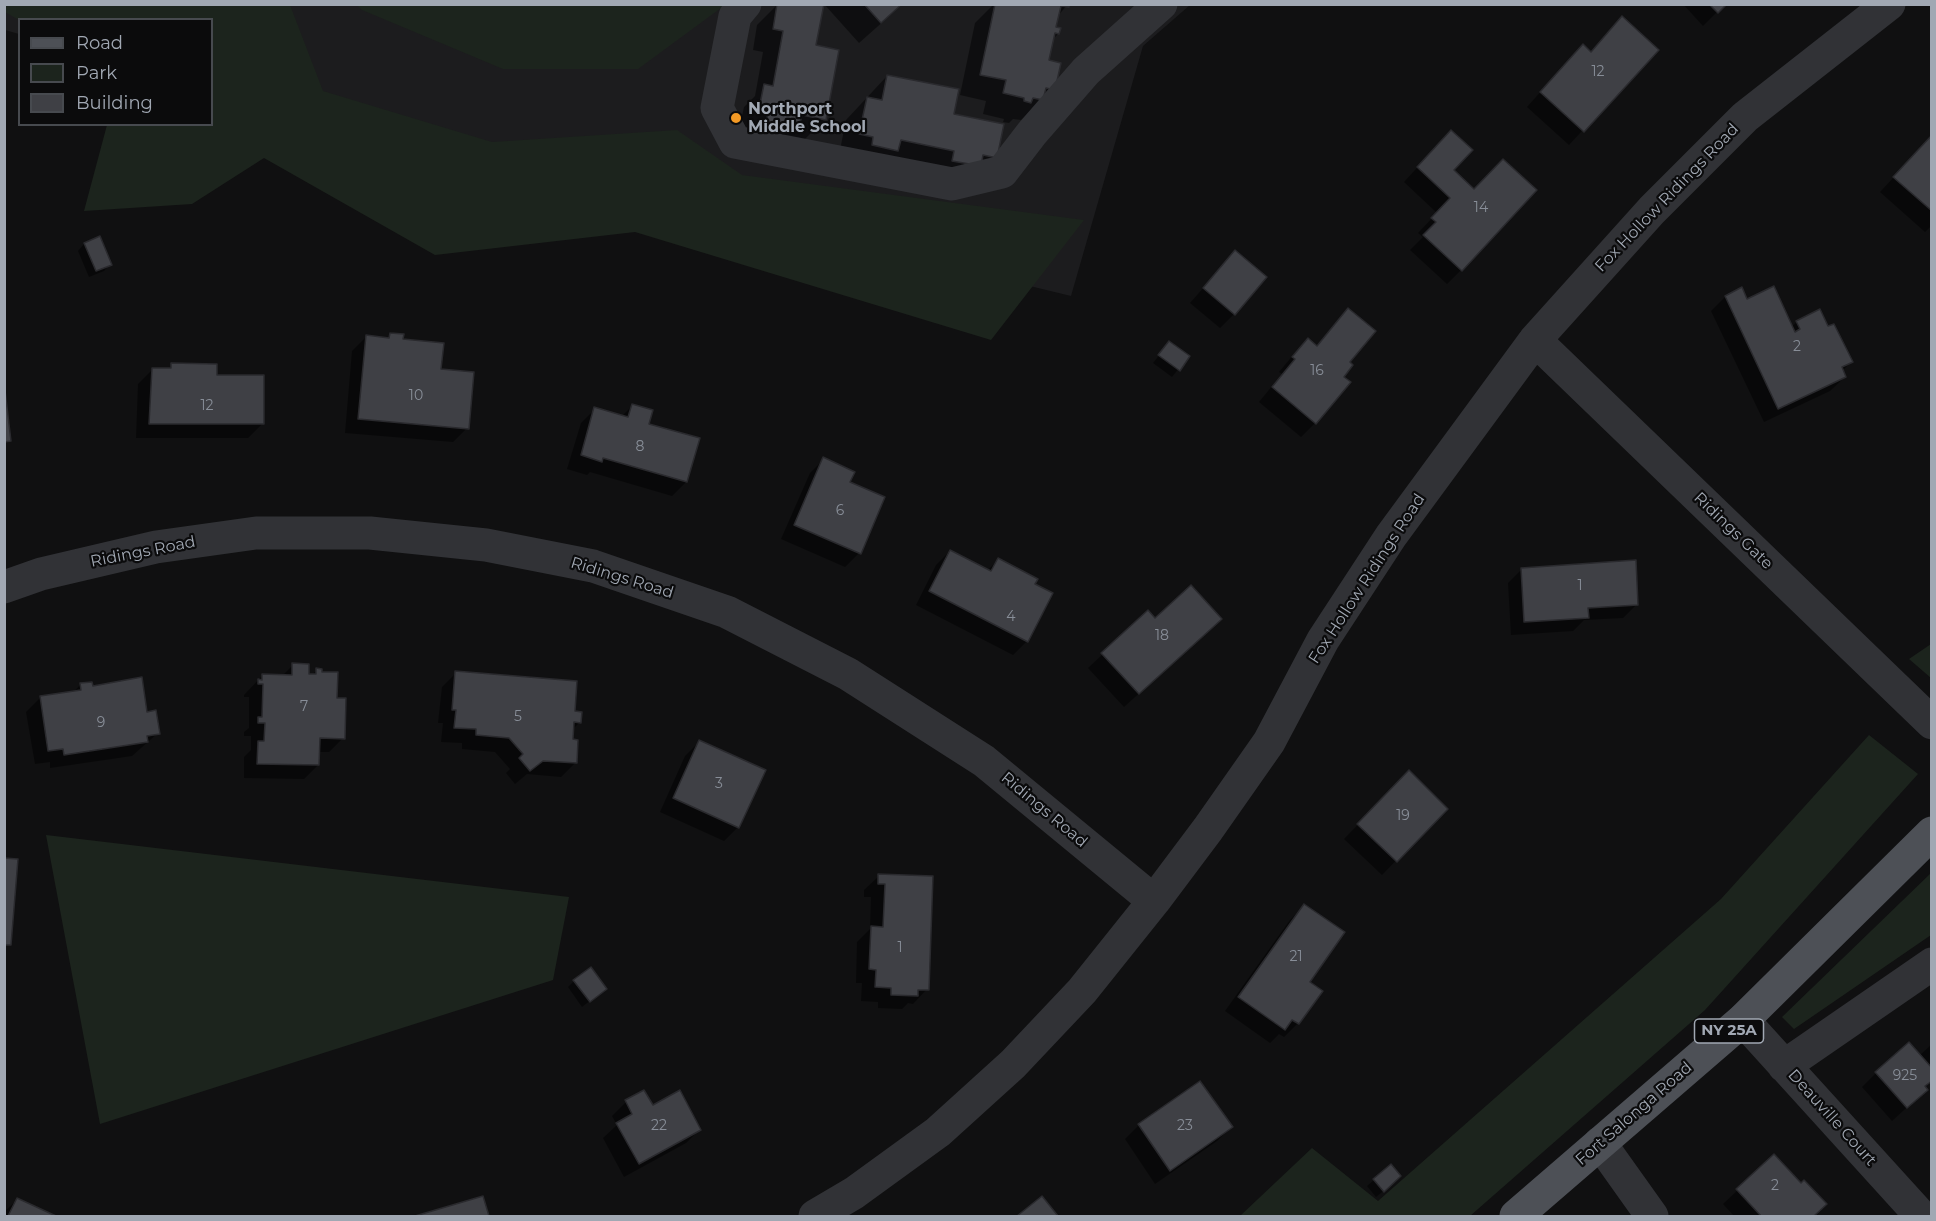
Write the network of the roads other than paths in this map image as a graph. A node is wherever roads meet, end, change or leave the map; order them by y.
1 (745, 4) edge
2 (1161, 4) edge
3 (1889, 4) edge
4 (1535, 339) junction
5 (4, 587) edge
6 (1932, 723) edge
7 (1932, 833) edge
8 (1154, 901) junction
9 (1932, 964) edge
10 (1743, 1020) junction
11 (1784, 1066) junction
12 (1600, 1143) junction
13 (814, 1216) edge
14 (1516, 1216) edge
15 (1652, 1216) edge
16 (1921, 1216) edge

1 - 2 street
3 - 4 street, Fox Hollow Ridings Road
4 - 6 street, Ridings Gate
4 - 8 street, Fox Hollow Ridings Road
5 - 8 street, Ridings Road
7 - 10 main road, Fort Salonga Road / NY 25A
8 - 13 street, Fox Hollow Ridings Road
9 - 11 street
10 - 11 street, Deauville Court
10 - 12 main road, Fort Salonga Road / NY 25A
11 - 16 street, Deauville Court
12 - 14 main road, Fort Salonga Road / NY 25A
12 - 15 street

